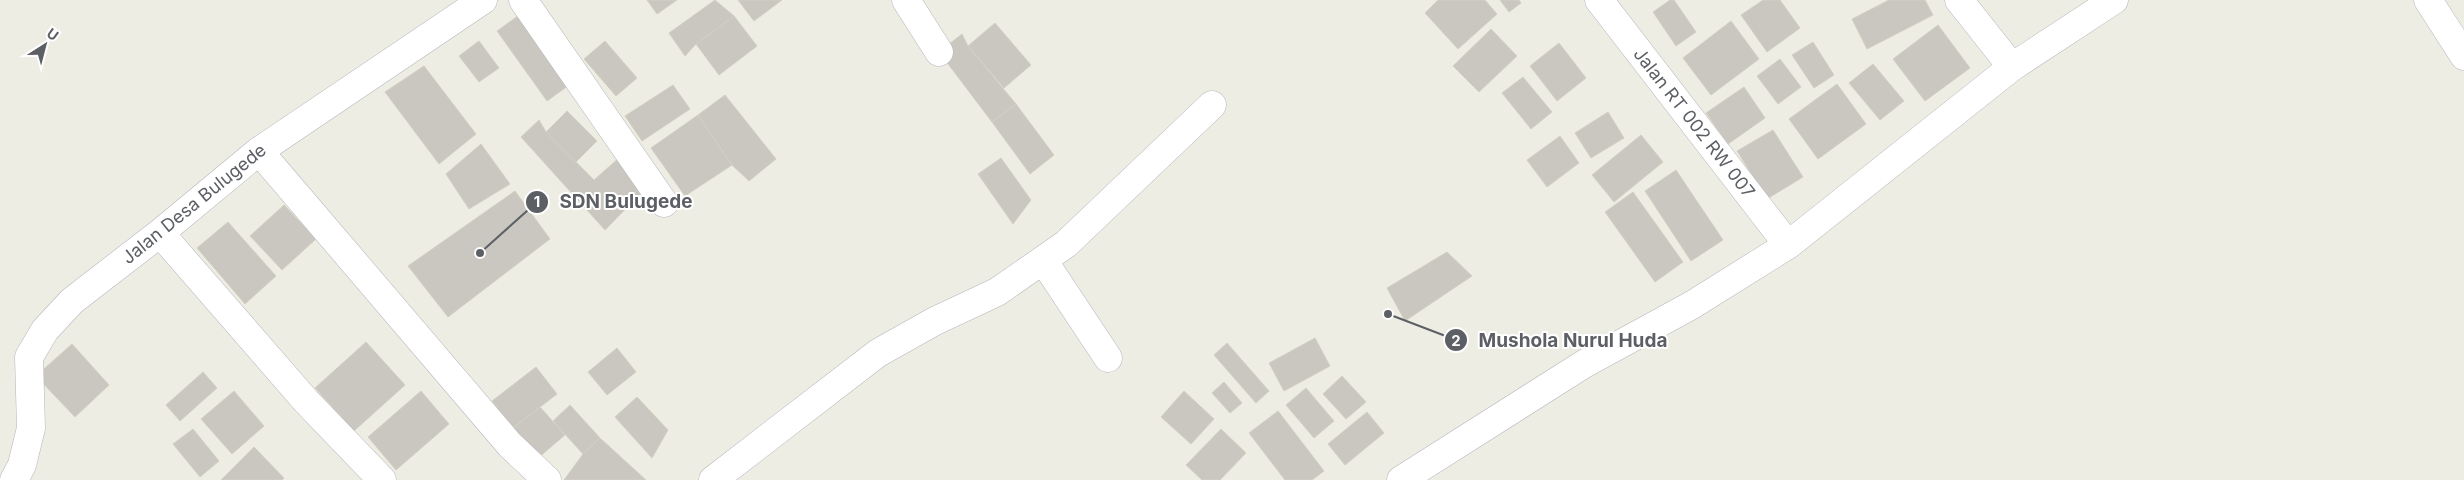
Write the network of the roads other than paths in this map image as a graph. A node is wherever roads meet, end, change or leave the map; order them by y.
1 (483, 0) edge
2 (523, 0) edge
3 (906, 0) edge
4 (1600, 0) edge
5 (1959, 0) edge
6 (2114, 0) edge
7 (2437, 3) edge
8 (939, 52) dead end
9 (2464, 56) edge
10 (2012, 66) junction
11 (1212, 106) dead end
12 (259, 151) junction
13 (664, 203) dead end
14 (160, 233) junction
15 (1788, 245) junction
16 (1050, 272) junction
17 (1108, 358) dead end
18 (14, 480) edge
19 (382, 480) edge
20 (547, 480) edge
21 (713, 480) edge
22 (1401, 480) edge

1 - 12 street, Jalan Desa Bulugede
2 - 13 street
3 - 8 street
4 - 15 street, Jalan RT 002 RW 007
5 - 10 street
6 - 10 street
7 - 9 street
10 - 15 street
11 - 16 street
12 - 14 street, Jalan Desa Bulugede
12 - 20 street
14 - 18 street, Jalan Desa Bulugede
14 - 19 street
15 - 22 street
16 - 17 street
16 - 21 street

